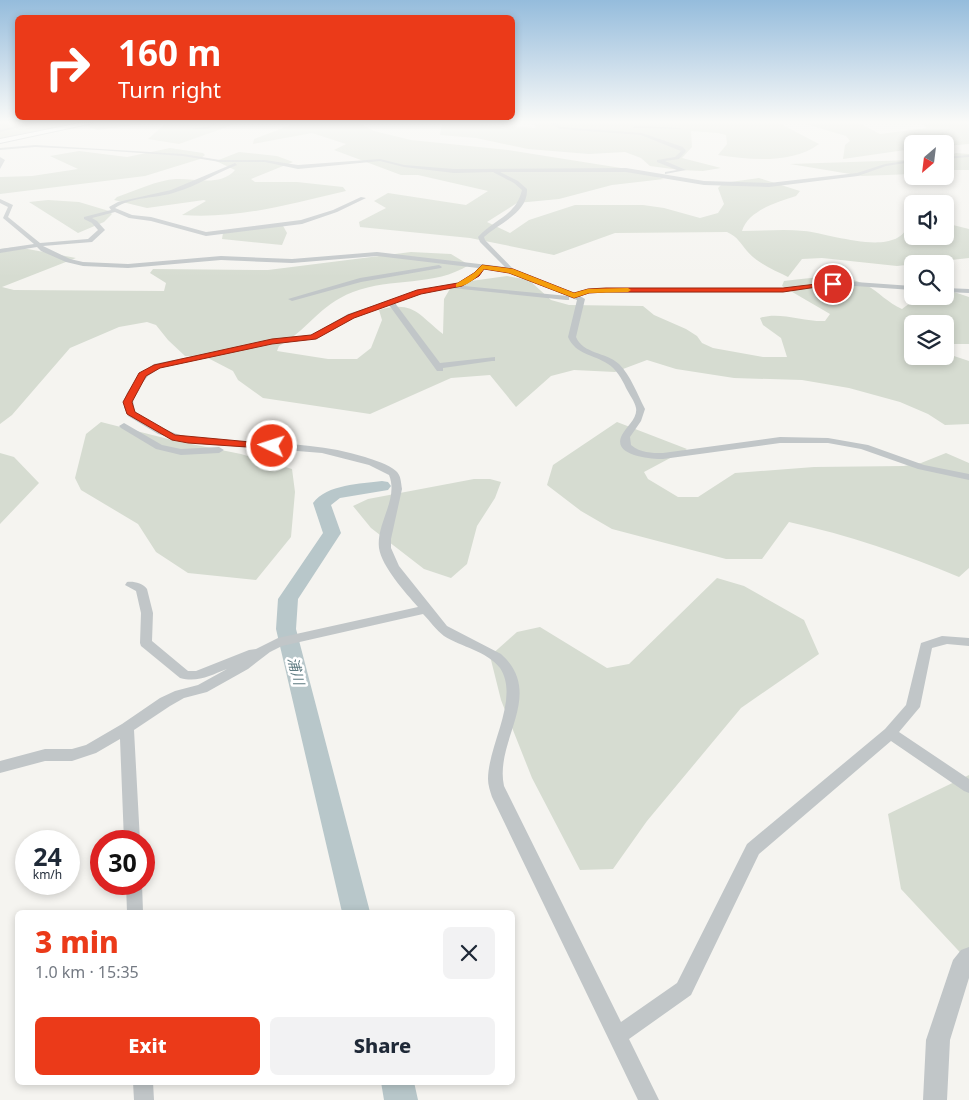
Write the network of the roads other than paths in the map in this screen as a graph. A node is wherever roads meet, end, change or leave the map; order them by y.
1 (211, 174) edge
2 (497, 174) edge
3 (663, 174) edge
4 (855, 174) edge
5 (363, 198) dead end
6 (0, 201) edge
7 (113, 211) junction
8 (37, 246) junction
9 (0, 252) edge
10 (454, 264) junction
11 (482, 267) junction
12 (510, 271) junction
13 (453, 287) junction
14 (904, 288) edge
15 (954, 291) edge
16 (969, 292) edge
17 (578, 298) junction
18 (292, 299) dead end
19 (391, 303) junction
20 (492, 359) dead end
21 (124, 426) dead end
22 (348, 455) junction
23 (969, 477) edge
24 (131, 585) dead end
25 (427, 609) junction
26 (969, 642) edge
27 (265, 649) junction
28 (127, 728) junction
29 (890, 733) junction
30 (0, 767) edge
31 (969, 787) edge
32 (132, 830) edge
33 (134, 895) edge
34 (135, 910) edge
35 (969, 957) edge
36 (616, 1036) junction
37 (143, 1085) edge
38 (144, 1100) edge
39 (649, 1100) edge
40 (935, 1100) edge

1 - 7 street
2 - 12 street
3 - 4 street
5 - 7 street
6 - 8 street
7 - 8 street
8 - 9 street
8 - 10 street
10 - 11 street
10 - 18 street
11 - 12 street
11 - 13 street
12 - 17 street
13 - 17 street
13 - 19 street
14 - 17 street
15 - 16 street
17 - 23 street
19 - 20 street
19 - 22 street
21 - 22 street
22 - 25 street
24 - 27 street
25 - 27 street
25 - 36 street
26 - 29 street
27 - 28 street
28 - 30 street
28 - 32 street
29 - 31 street
29 - 36 street
33 - 34 street
35 - 40 street
36 - 39 street
37 - 38 street

